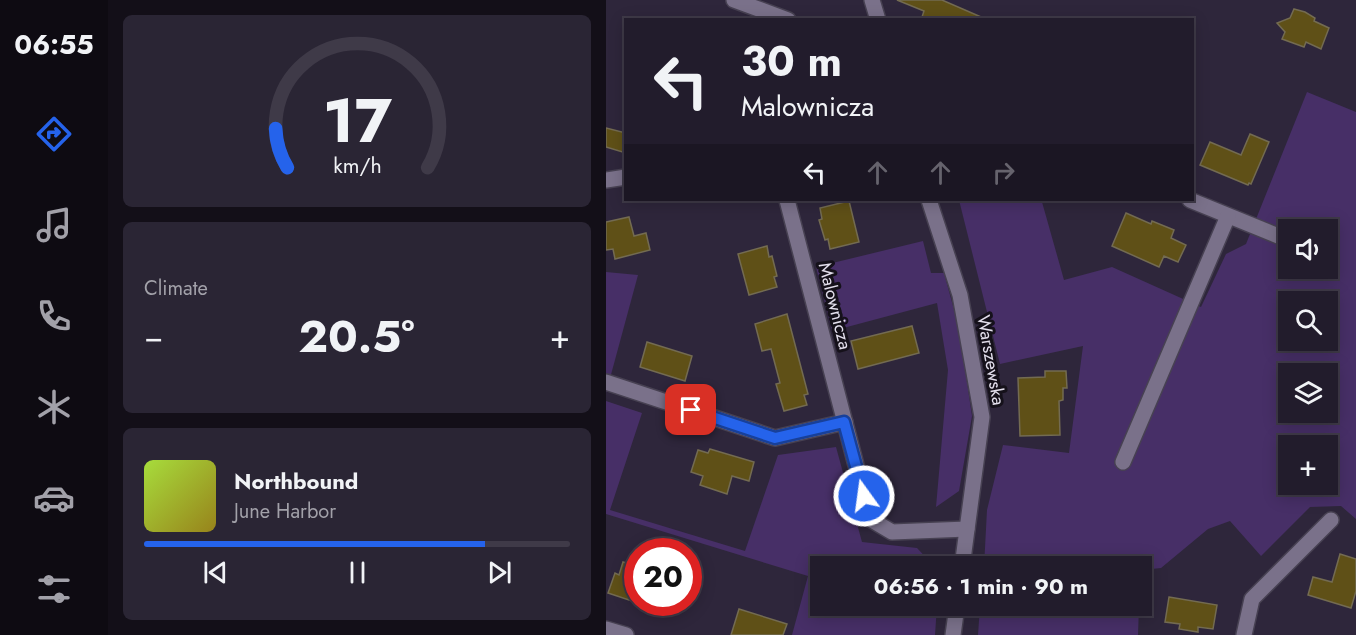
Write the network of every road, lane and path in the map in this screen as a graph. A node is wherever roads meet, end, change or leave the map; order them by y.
1 (734, 0) edge
2 (872, 0) edge
3 (783, 18) edge
4 (877, 18) edge
5 (624, 177) edge
6 (606, 180) edge
7 (788, 201) edge
8 (929, 201) edge
9 (1192, 201) edge
10 (1228, 216) junction
11 (1278, 236) edge
12 (606, 382) edge
13 (844, 422) junction
14 (1123, 462) dead end
15 (1331, 520) dead end
16 (967, 529) junction
17 (963, 556) edge
18 (956, 616) edge
19 (606, 629) edge
20 (626, 635) edge
21 (953, 635) edge
22 (1244, 635) edge

1 - 3 street
2 - 4 street
5 - 6 street
7 - 13 street, Malownicza
8 - 16 street, Warszewska
9 - 10 street
10 - 11 street
10 - 14 street
12 - 13 street
13 - 16 street, Malownicza
15 - 22 street
16 - 17 street, Warszewska
18 - 21 street
19 - 20 street

